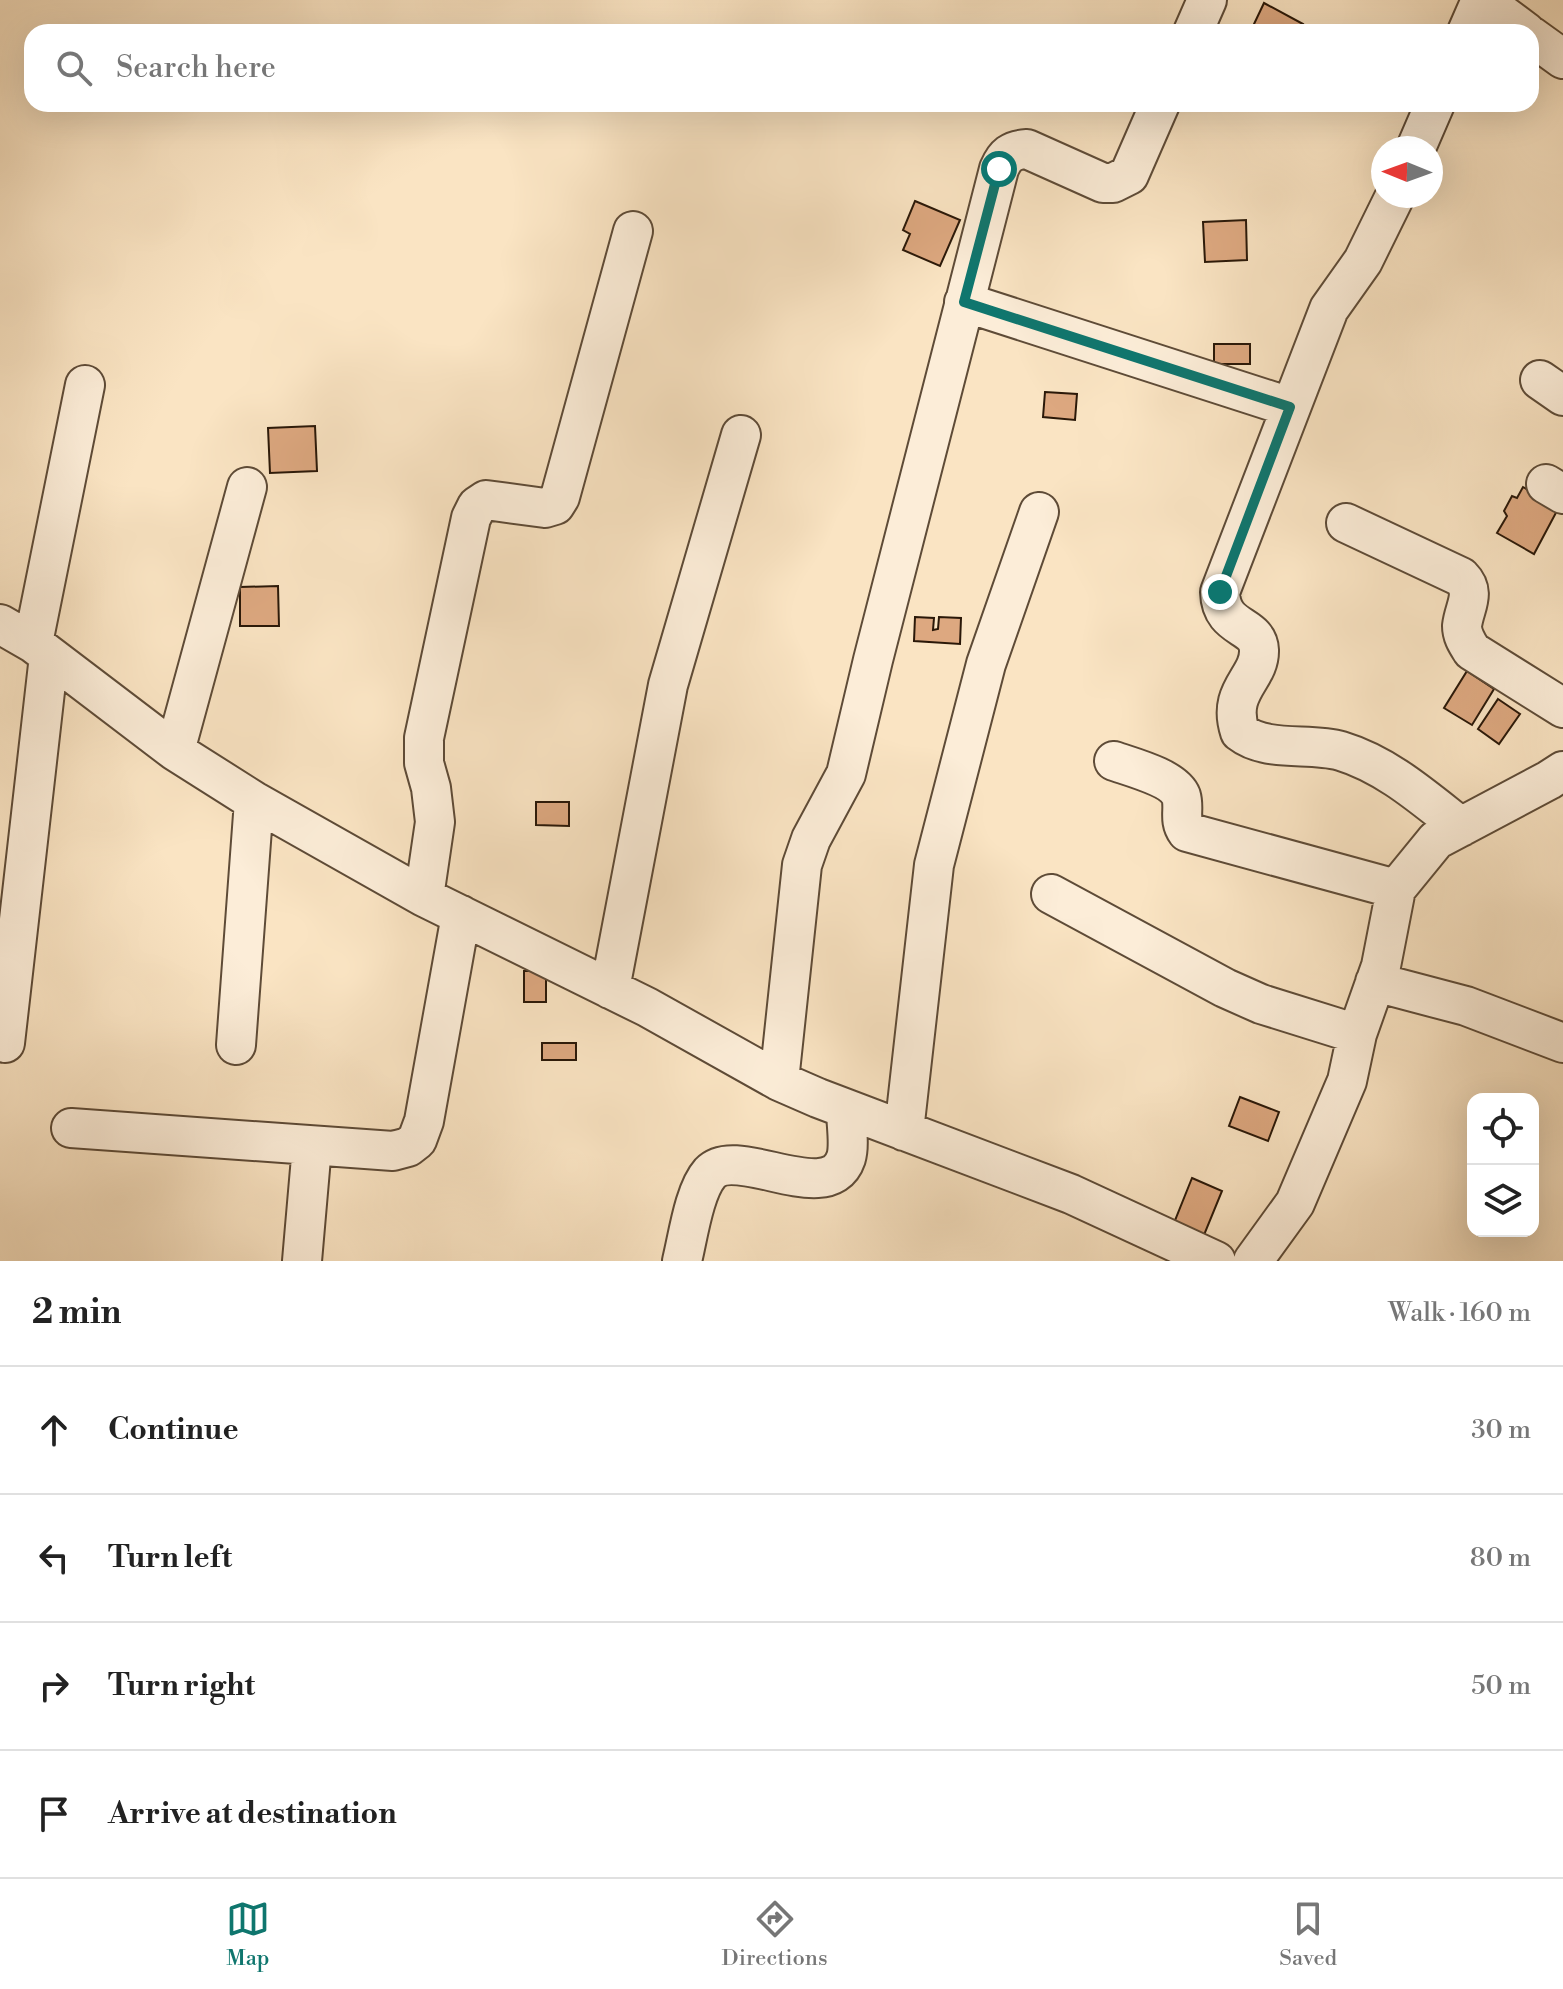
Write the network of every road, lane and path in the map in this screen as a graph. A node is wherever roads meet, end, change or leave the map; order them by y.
1 (1207, 0) edge
2 (1482, 0) edge
3 (1196, 24) edge
4 (1471, 24) edge
5 (1515, 24) edge
6 (1539, 42) edge
7 (1563, 59) edge
8 (1157, 112) edge
9 (1432, 112) edge
10 (1421, 136) edge
11 (1389, 208) edge
12 (633, 231) dead end
13 (964, 302) junction
14 (85, 385) dead end
15 (1290, 407) junction
16 (741, 435) dead end
17 (247, 487) dead end
18 (1039, 512) dead end
19 (1346, 523) dead end
20 (0, 624) edge
21 (41, 650) junction
22 (1563, 708) edge
23 (175, 751) junction
24 (1114, 761) dead end
25 (1563, 771) edge
26 (254, 801) junction
27 (1461, 827) junction
28 (1396, 889) junction
29 (1051, 894) dead end
30 (424, 897) junction
31 (461, 915) junction
32 (1375, 982) junction
33 (610, 989) junction
34 (1357, 1034) junction
35 (5, 1043) dead end
36 (1563, 1043) edge
37 (236, 1045) dead end
38 (779, 1081) junction
39 (846, 1109) junction
40 (71, 1128) dead end
41 (904, 1131) junction
42 (312, 1146) junction
43 (302, 1261) edge
44 (682, 1261) edge
45 (1216, 1261) edge
46 (1253, 1261) edge

1 - 3 street
2 - 4 street
2 - 5 street
6 - 7 street
8 - 13 street
9 - 10 street
11 - 15 street
12 - 30 street
13 - 15 street
13 - 38 street
14 - 21 street
15 - 27 street
16 - 33 street
17 - 23 street
18 - 41 street
19 - 22 street
20 - 21 street
21 - 23 street
21 - 35 street
23 - 26 street
24 - 28 street
25 - 27 street
26 - 30 street
26 - 37 street
27 - 28 street
28 - 32 street
29 - 34 street
30 - 31 street
31 - 33 street
31 - 42 street
32 - 34 street
32 - 36 street
33 - 38 street
34 - 46 street
38 - 39 street
39 - 41 street
39 - 44 street
40 - 42 street
41 - 45 street
42 - 43 street

